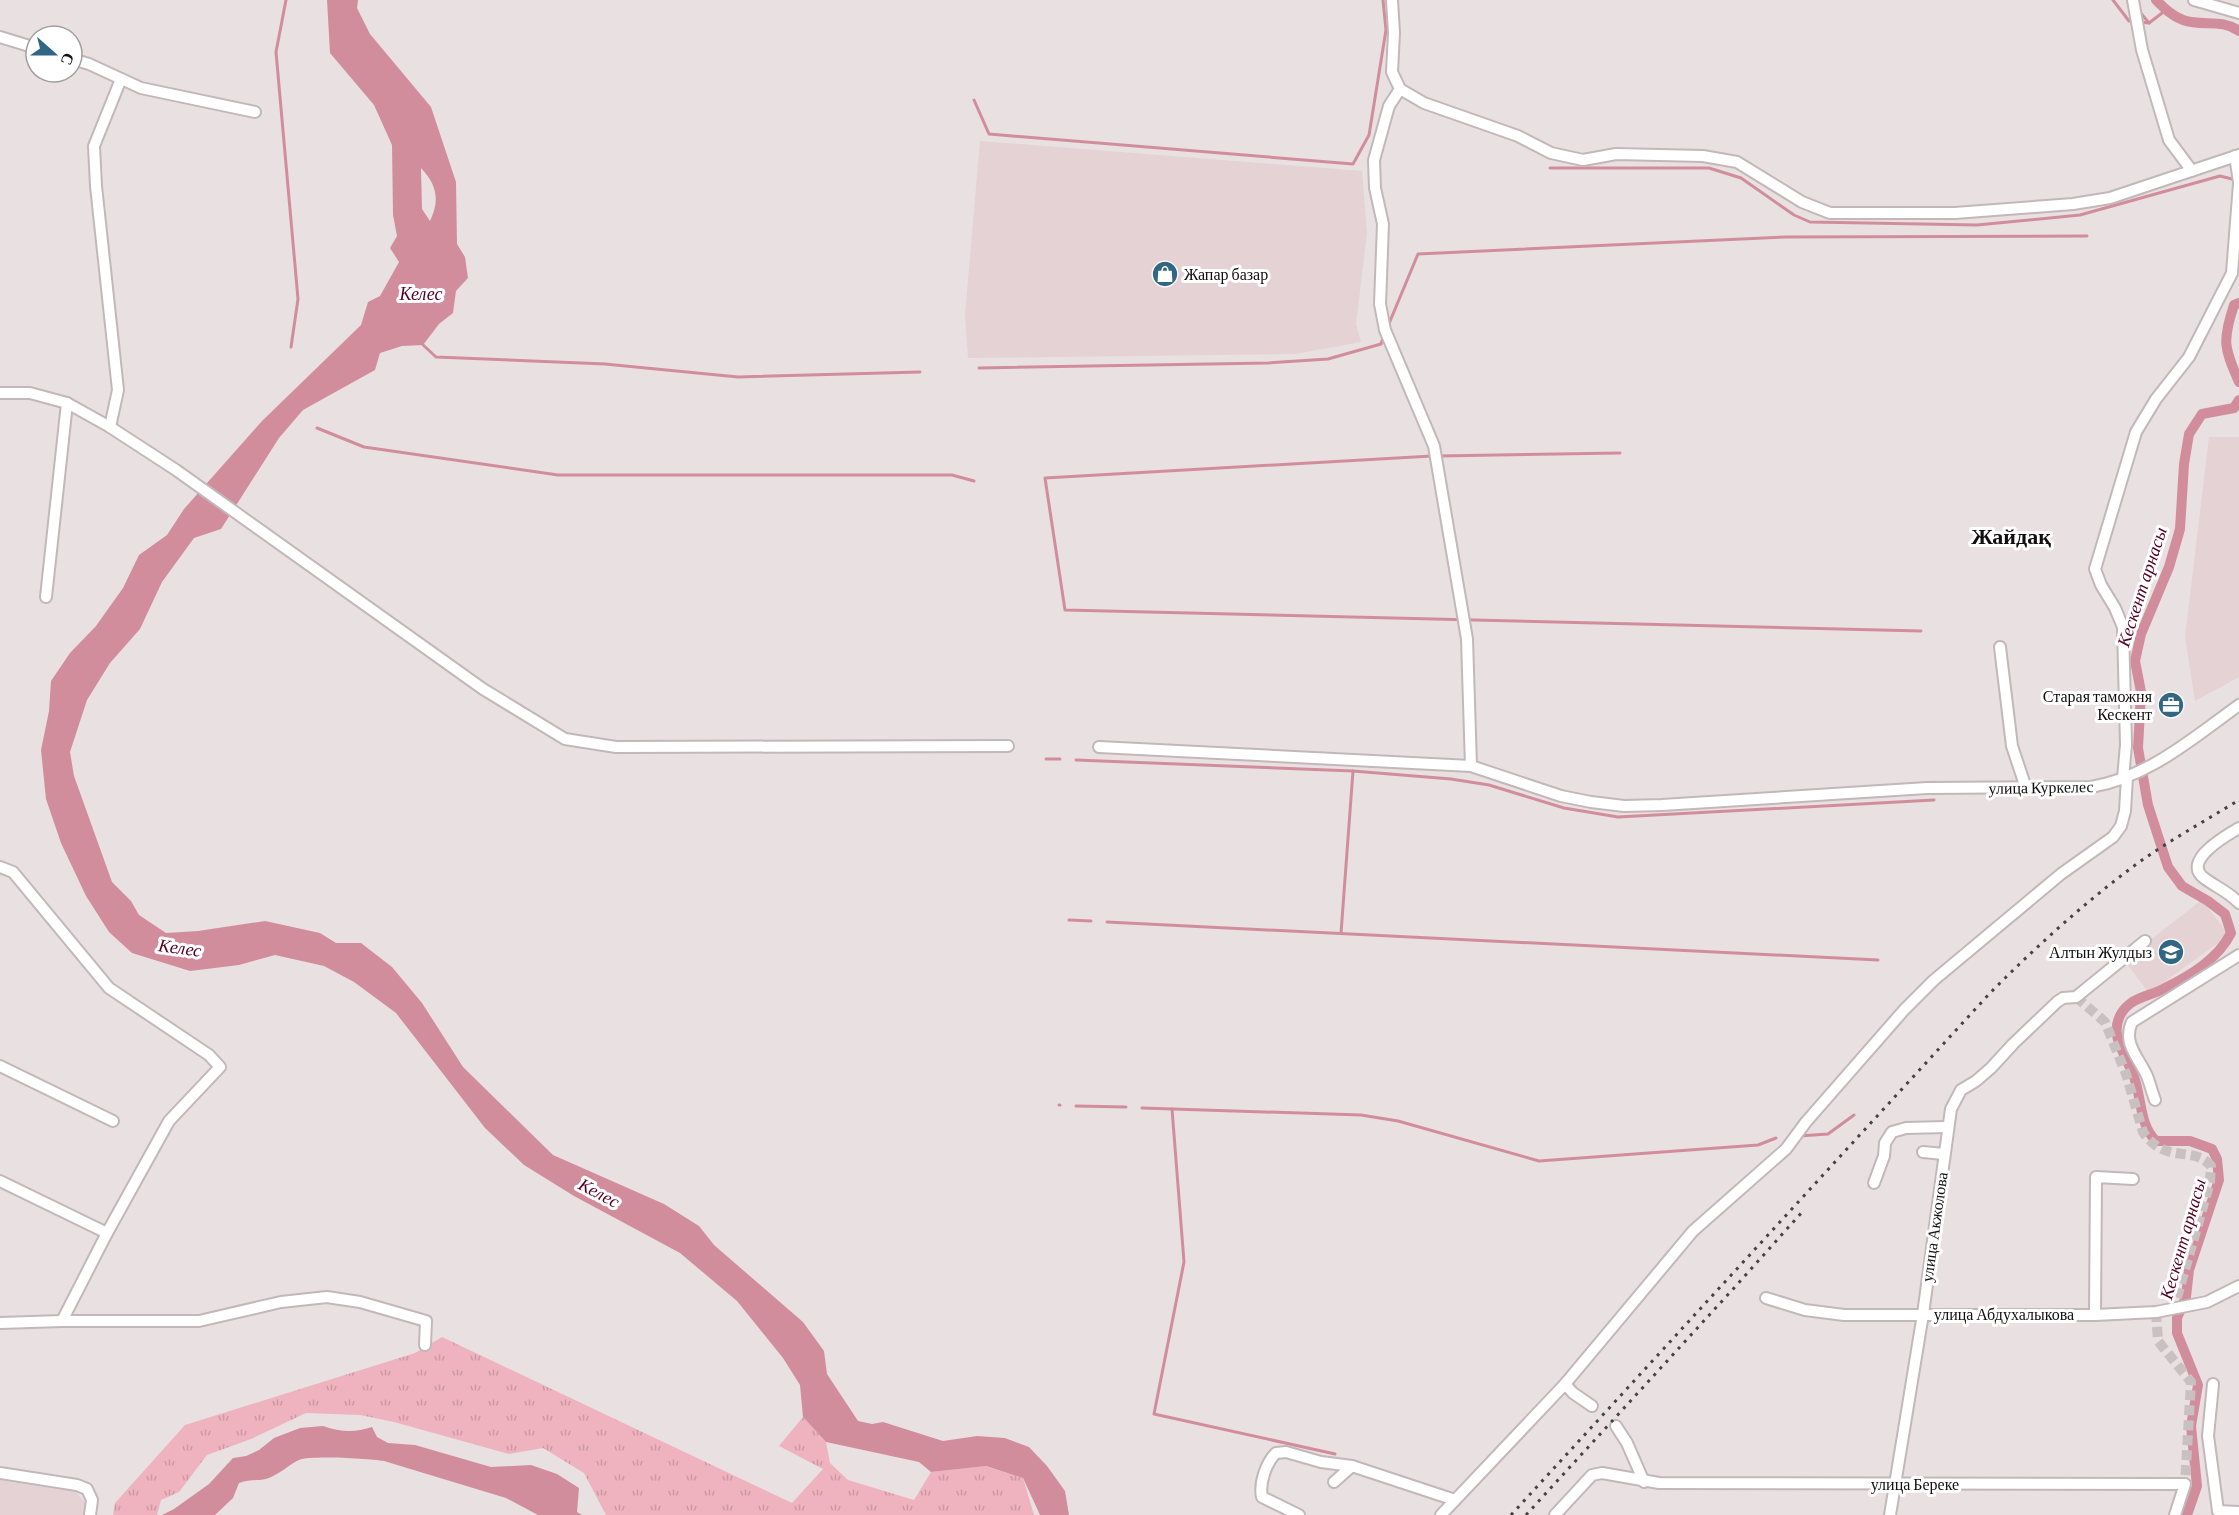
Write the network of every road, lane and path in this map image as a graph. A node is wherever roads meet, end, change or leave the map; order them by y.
1 (1392, 0) edge
2 (2133, 0) edge
3 (2194, 0) edge
4 (2239, 13) edge
5 (0, 37) edge
6 (24, 44) edge
7 (84, 64) edge
8 (121, 79) junction
9 (1400, 89) junction
10 (255, 112) dead end
11 (2237, 155) edge
12 (2192, 171) junction
13 (2239, 180) edge
14 (0, 393) edge
15 (67, 403) junction
16 (110, 427) junction
17 (46, 597) dead end
18 (2000, 647) dead end
19 (2239, 705) edge
20 (1008, 746) dead end
21 (1099, 747) dead end
22 (1471, 766) junction
23 (2130, 776) junction
24 (2026, 788) junction
25 (2239, 828) edge
26 (0, 867) edge
27 (2239, 903) edge
28 (2145, 941) dead end
29 (2239, 955) edge
30 (0, 1066) edge
31 (2155, 1100) dead end
32 (113, 1121) dead end
33 (1947, 1127) junction
34 (1923, 1152) dead end
35 (1944, 1154) junction
36 (2133, 1179) dead end
37 (0, 1181) edge
38 (1874, 1183) dead end
39 (107, 1233) junction
40 (2239, 1286) edge
41 (1766, 1298) dead end
42 (1923, 1314) junction
43 (2095, 1315) junction
44 (62, 1321) junction
45 (0, 1323) edge
46 (425, 1346) dead end
47 (1565, 1384) junction
48 (2213, 1384) dead end
49 (1592, 1406) dead end
50 (1616, 1426) dead end
51 (1352, 1466) junction
52 (0, 1473) edge
53 (1334, 1482) dead end
54 (1644, 1482) junction
55 (1895, 1484) junction
56 (1455, 1500) junction
57 (2239, 1512) edge
58 (2214, 1513) edge
59 (90, 1515) edge
60 (1299, 1515) edge
61 (1442, 1515) edge
62 (1555, 1515) edge
63 (1890, 1515) edge
64 (2175, 1515) edge

1 - 9 street
2 - 12 street
3 - 4 street
5 - 6 street
7 - 8 street
8 - 10 street
8 - 16 street
9 - 12 street
9 - 22 street
11 - 12 street
11 - 13 street
13 - 23 street
14 - 15 street
15 - 16 street
15 - 17 street
16 - 20 street
18 - 24 street
19 - 23 street, улица Куркелес
21 - 22 street, улица Куркелес
22 - 24 street, улица Куркелес
23 - 24 street, улица Куркелес
23 - 47 street
25 - 27 street
26 - 39 street
28 - 33 street, улица Акжолова
29 - 31 street
30 - 32 street
33 - 35 street, улица Акжолова
33 - 38 street
34 - 35 street
35 - 42 street, улица Акжолова
36 - 43 street
37 - 39 street
39 - 44 street
40 - 43 street, улица Абдухалыкова
41 - 42 street, улица Абдухалыкова
42 - 43 street, улица Абдухалыкова
42 - 55 street, улица Акжолова
44 - 45 street
44 - 46 street
47 - 49 street
47 - 56 street
48 - 58 street
50 - 54 street
51 - 53 street
51 - 56 street
51 - 60 street
52 - 59 street
54 - 55 street, улица Береке
54 - 62 street, улица Береке
55 - 63 street, улица Акжолова
55 - 64 street, улица Береке
56 - 61 street
57 - 58 street

